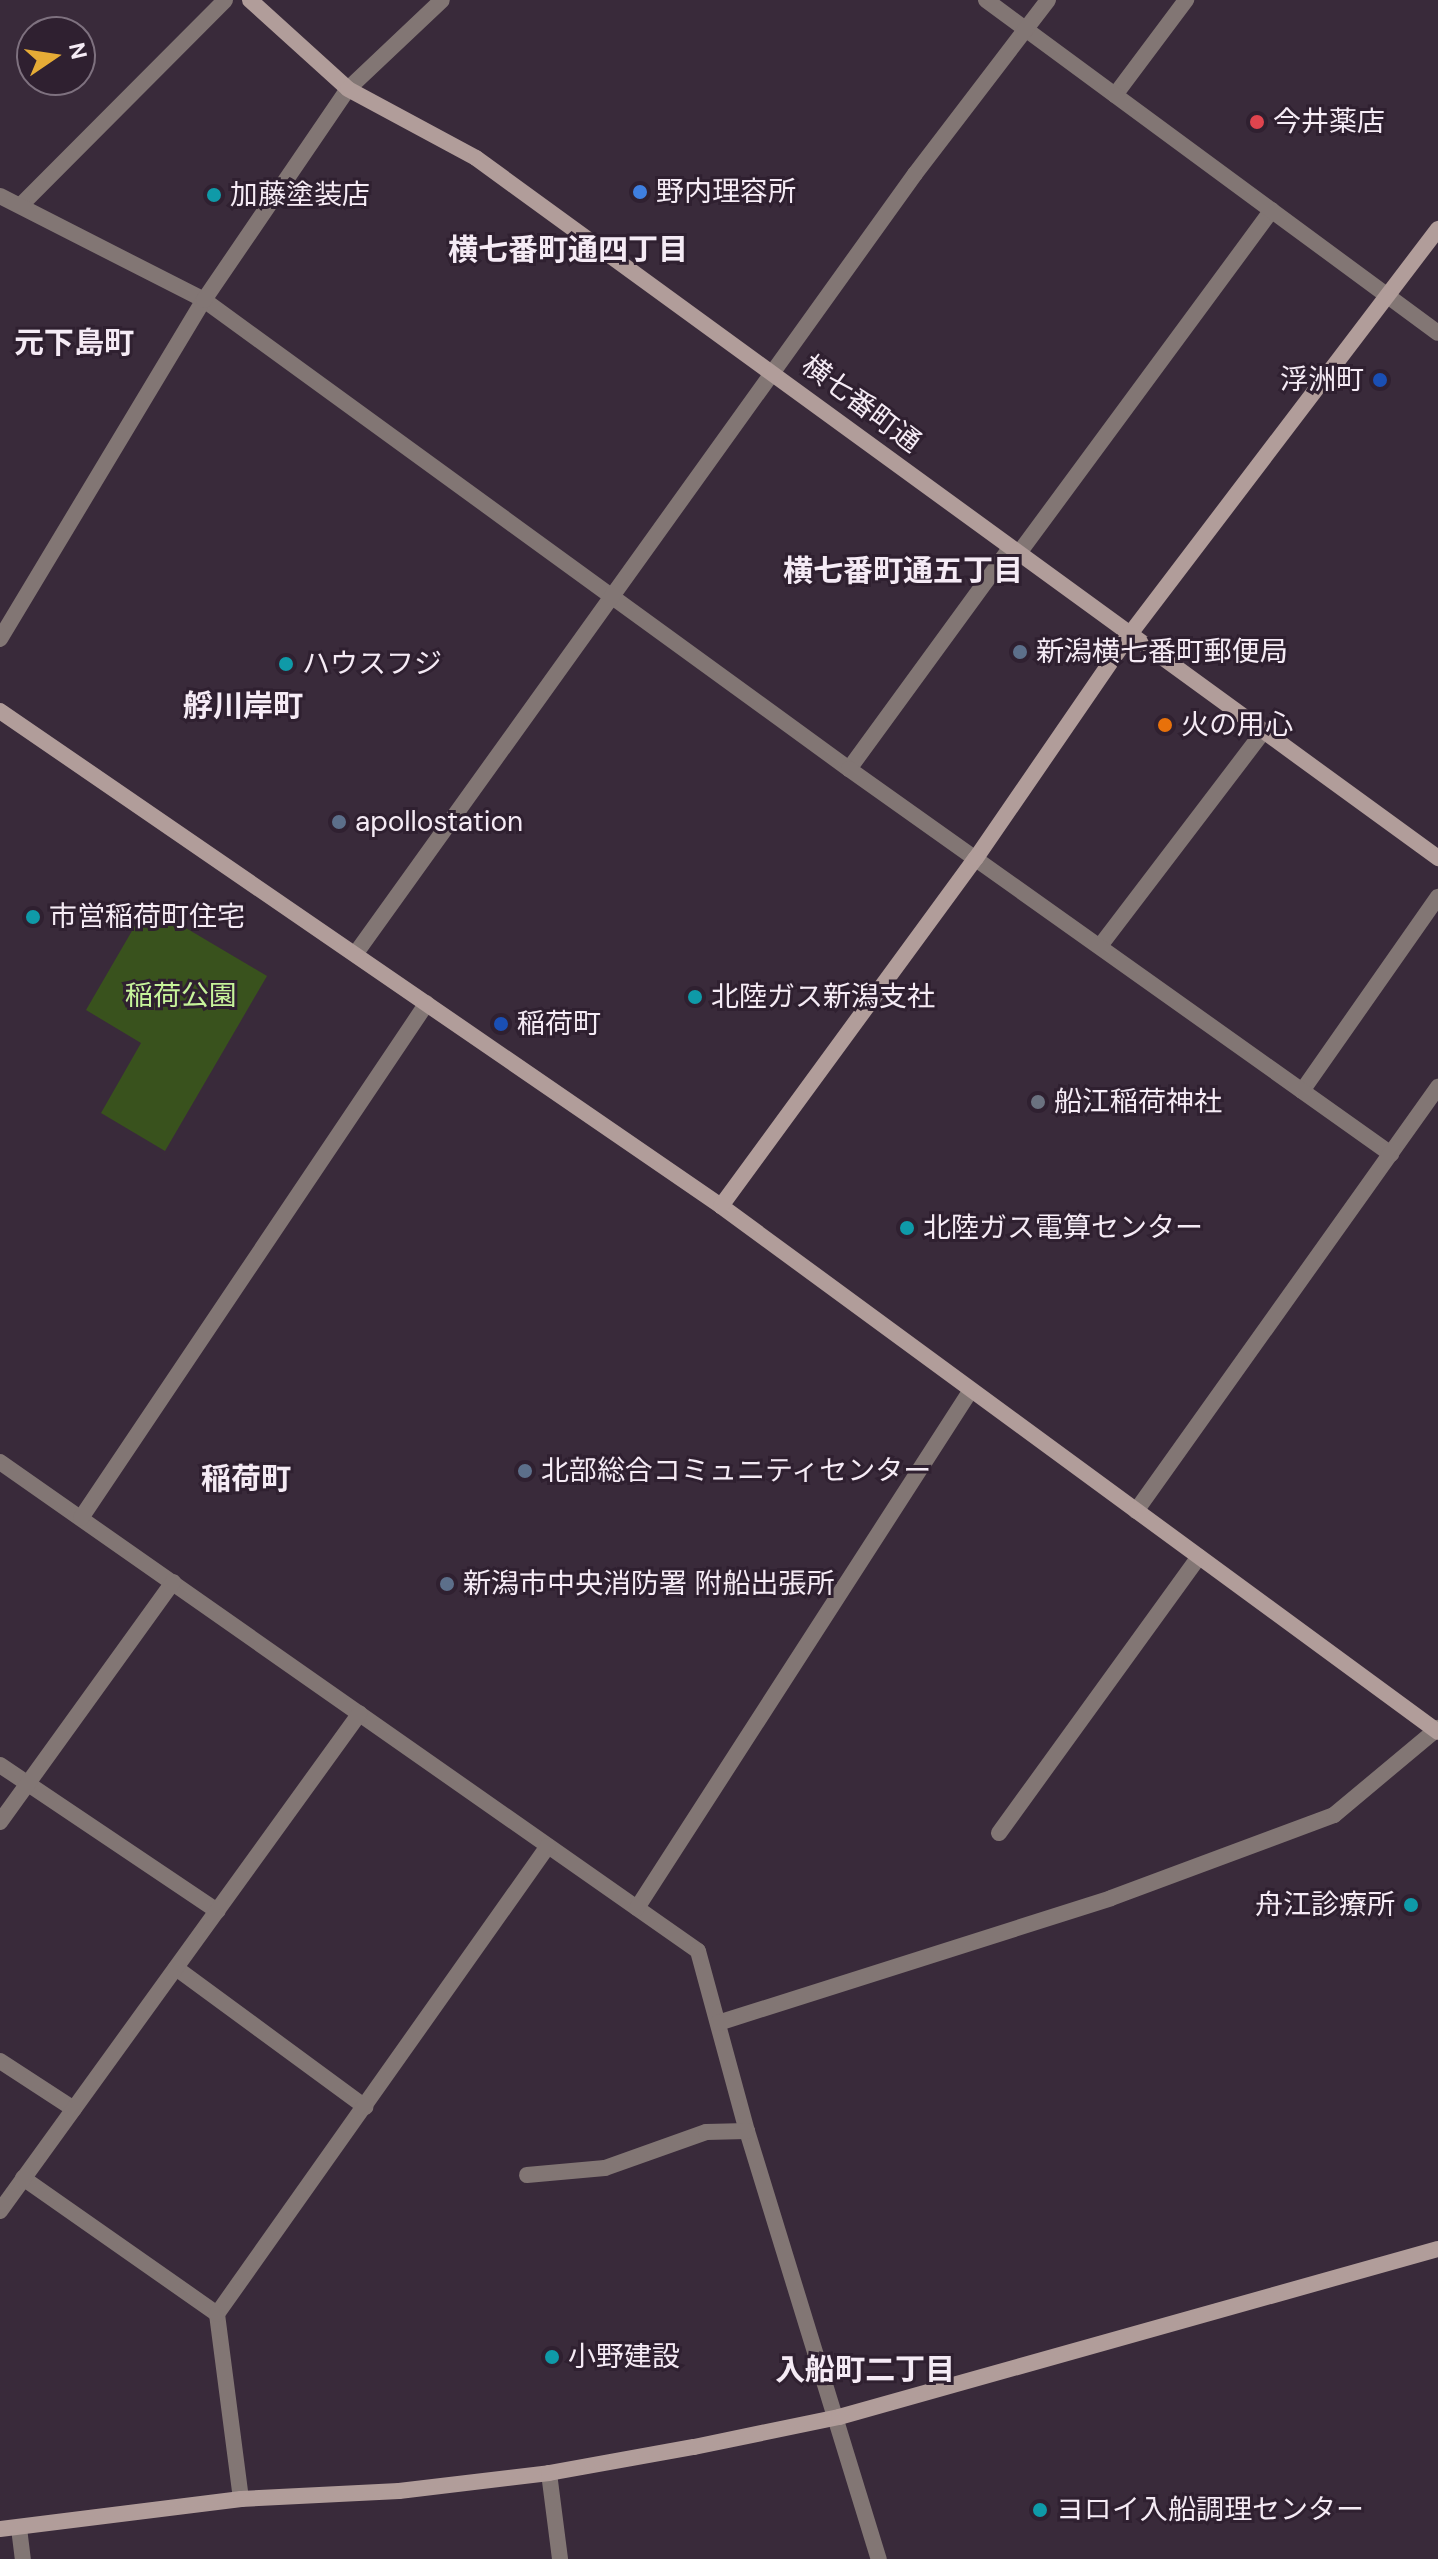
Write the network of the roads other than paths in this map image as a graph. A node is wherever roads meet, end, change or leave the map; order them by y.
1 (225, 0) edge
2 (250, 0) edge
3 (442, 0) edge
4 (986, 0) edge
5 (1048, 0) edge
6 (1186, 0) edge
7 (1027, 30) junction
8 (348, 89) junction
9 (1115, 95) junction
10 (0, 196) edge
11 (21, 205) junction
12 (1272, 210) junction
13 (1438, 229) edge
14 (1389, 297) junction
15 (204, 300) junction
16 (1438, 333) edge
17 (775, 372) junction
18 (1015, 551) junction
19 (615, 594) junction
20 (1130, 634) junction
21 (0, 639) edge
22 (0, 711) edge
23 (1264, 731) junction
24 (849, 769) junction
25 (976, 858) junction
26 (1438, 858) edge
27 (1438, 897) edge
28 (1100, 946) junction
29 (356, 953) junction
30 (427, 1003) junction
31 (1438, 1087) edge
32 (1302, 1091) junction
33 (1391, 1154) junction
34 (721, 1206) junction
35 (971, 1390) junction
36 (0, 1462) edge
37 (1136, 1511) junction
38 (81, 1518) junction
39 (1199, 1557) junction
40 (173, 1582) junction
41 (360, 1713) junction
42 (1437, 1730) edge
43 (0, 1765) edge
44 (28, 1784) junction
45 (0, 1822) edge
46 (999, 1833) dead end
47 (548, 1846) junction
48 (637, 1908) junction
49 (217, 1911) junction
50 (176, 1968) junction
51 (718, 2023) junction
52 (0, 2061) edge
53 (365, 2107) junction
54 (74, 2109) junction
55 (747, 2131) junction
56 (527, 2175) dead end
57 (23, 2178) junction
58 (0, 2211) edge
59 (1438, 2249) edge
60 (217, 2314) junction
61 (839, 2417) junction
62 (549, 2473) junction
63 (241, 2499) junction
64 (19, 2528) junction
65 (0, 2529) edge
66 (23, 2559) edge
67 (560, 2559) edge
68 (879, 2559) edge

1 - 11 street
2 - 8 street, 横七番町通
3 - 8 street
4 - 7 street
5 - 7 street
6 - 9 street
7 - 9 street
7 - 17 street
8 - 15 street
8 - 17 street, 横七番町通
9 - 12 street
10 - 11 street
11 - 15 street
12 - 14 street
12 - 18 street
13 - 14 street
14 - 16 street
14 - 20 street
15 - 19 street
15 - 21 street
17 - 18 street, 横七番町通
17 - 19 street
18 - 20 street, 横七番町通
18 - 24 street
19 - 24 street
19 - 29 street
20 - 23 street, 横七番町通
20 - 25 street
22 - 29 street
23 - 26 street, 横七番町通
23 - 28 street
24 - 25 street
25 - 28 street
25 - 34 street
27 - 32 street
28 - 32 street
29 - 30 street
30 - 34 street
30 - 38 street
31 - 33 street
32 - 33 street
33 - 37 street
34 - 35 street
35 - 37 street
35 - 48 street
36 - 38 street
37 - 39 street
38 - 40 street
39 - 42 street
39 - 46 street
40 - 41 street
40 - 44 street
41 - 47 street
41 - 49 street
42 - 51 street
43 - 44 street
44 - 45 street
44 - 49 street
47 - 48 street
47 - 53 street
48 - 51 street
49 - 50 street
50 - 53 street
50 - 54 street
51 - 55 street
52 - 54 street
53 - 60 street
54 - 57 street
55 - 56 street
55 - 61 street
57 - 58 street
57 - 60 street
59 - 61 street
60 - 63 street
61 - 62 street
61 - 68 street
62 - 63 street
62 - 67 street
63 - 64 street
64 - 65 street
64 - 66 street

